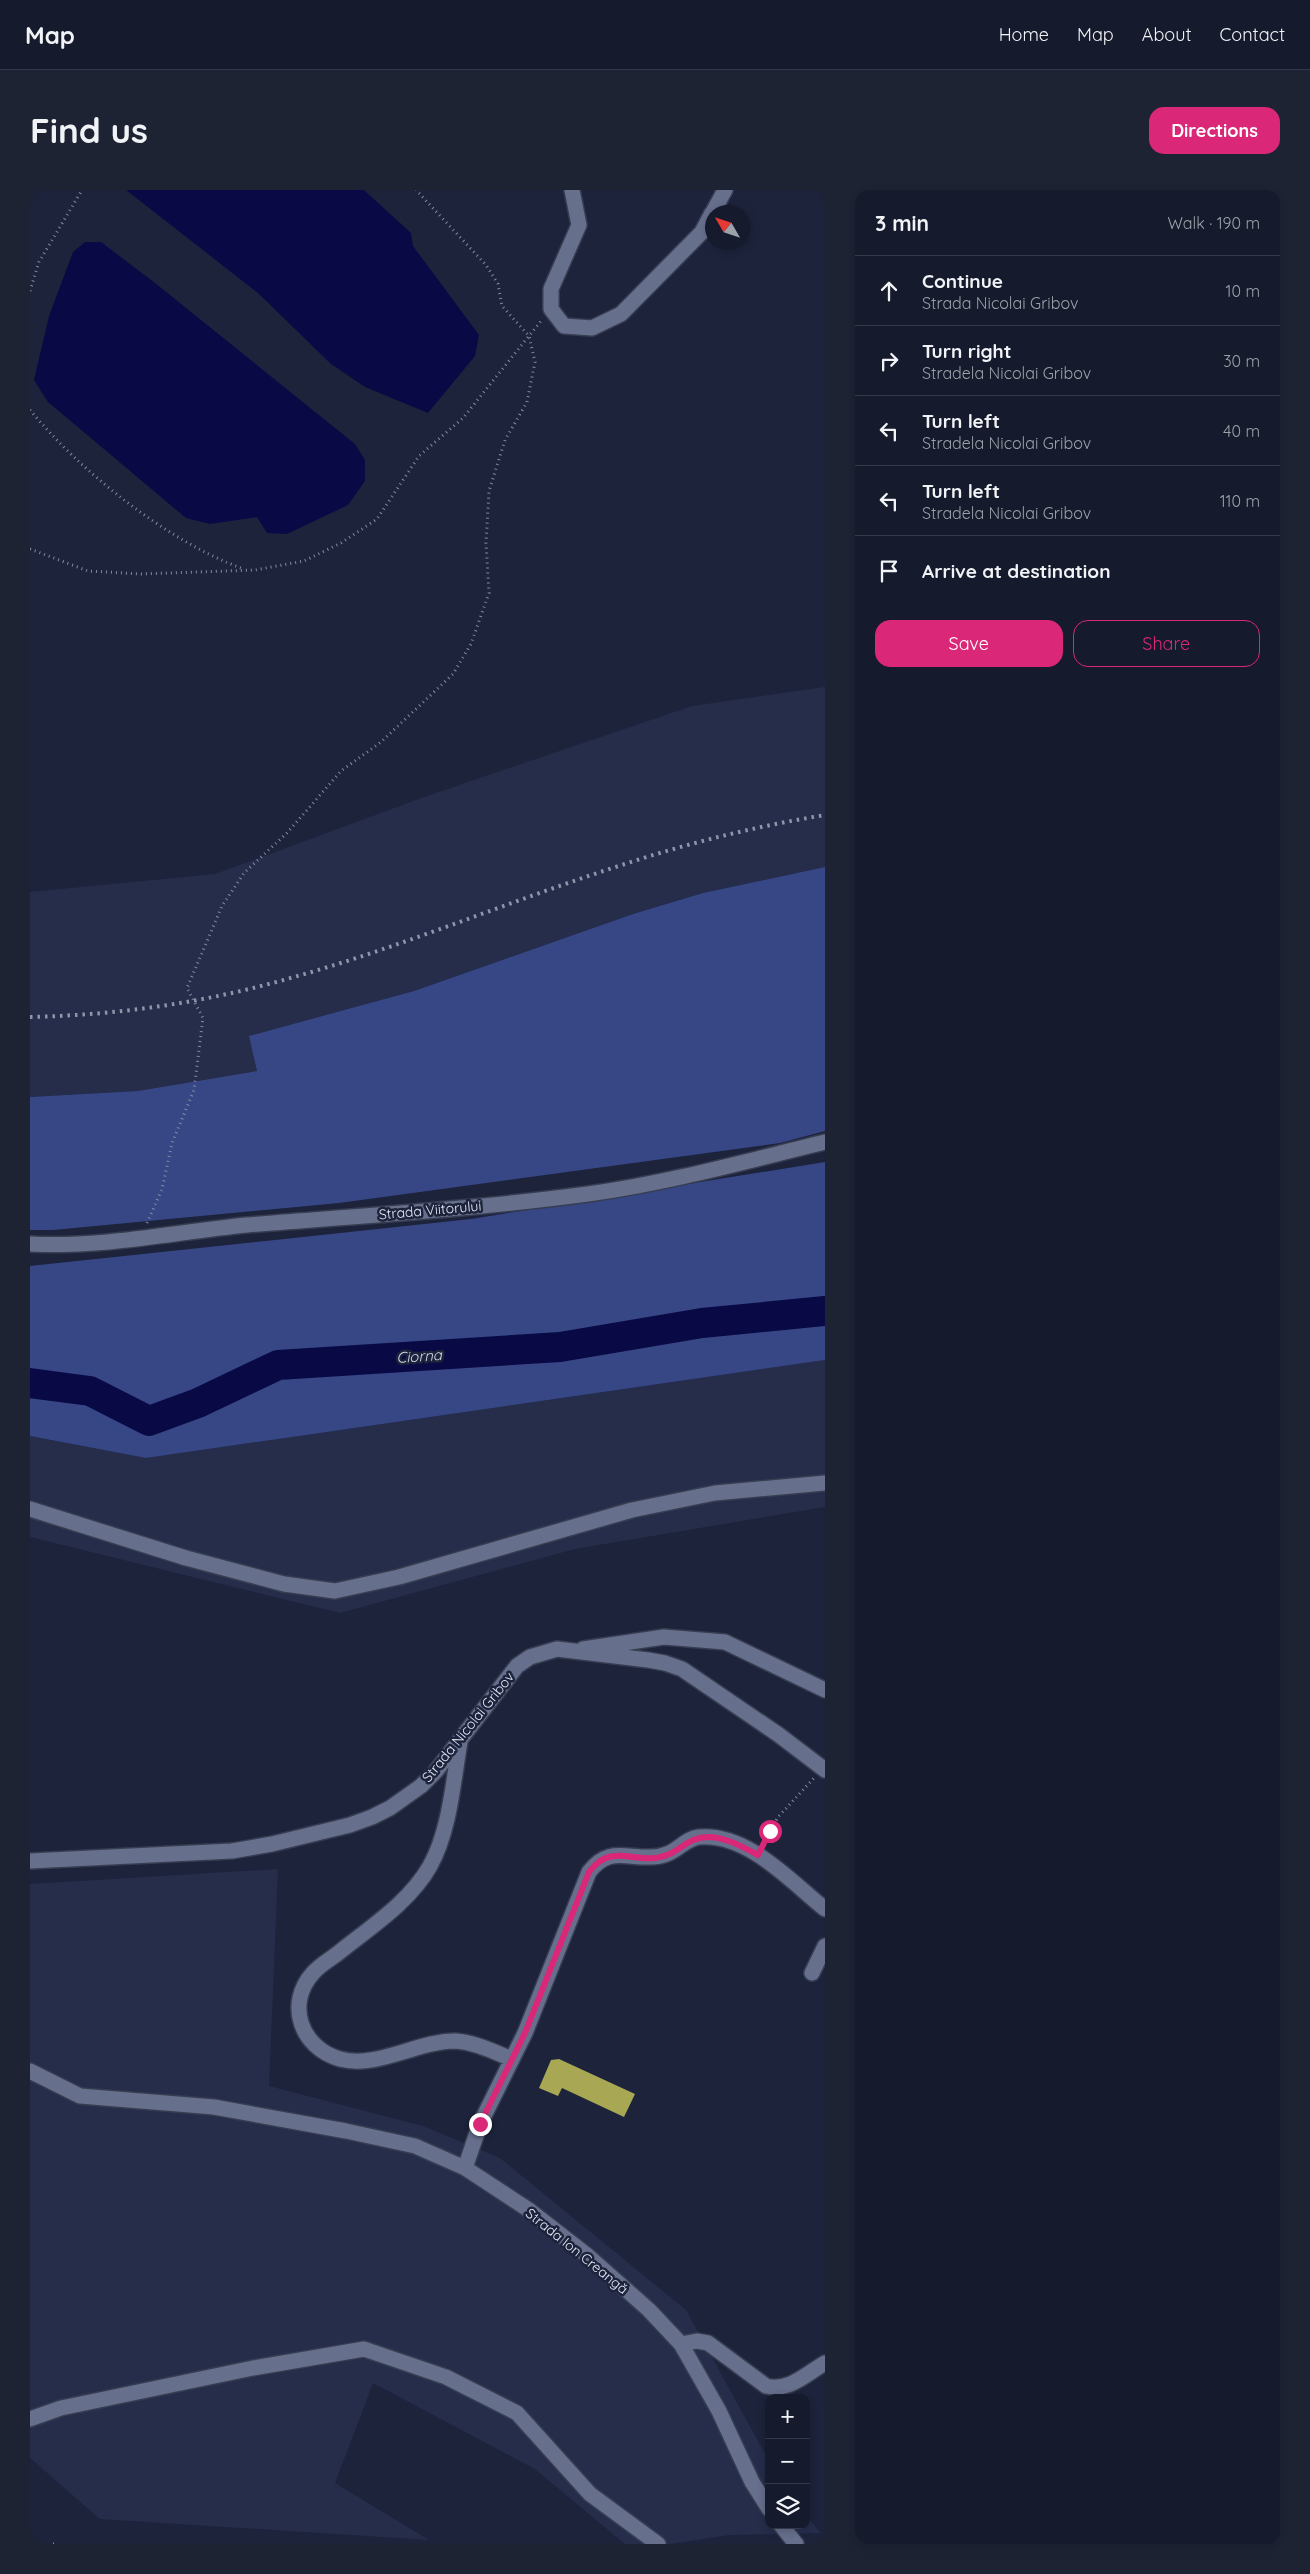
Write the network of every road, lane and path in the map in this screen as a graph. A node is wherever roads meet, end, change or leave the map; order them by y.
1 (82, 190) edge
2 (416, 190) edge
3 (572, 190) edge
4 (725, 190) edge
5 (717, 205) edge
6 (705, 227) edge
7 (30, 291) edge
8 (551, 309) junction
9 (529, 336) junction
10 (30, 410) edge
11 (30, 549) edge
12 (244, 569) junction
13 (825, 1142) edge
14 (141, 1237) junction
15 (30, 1244) edge
16 (825, 1484) edge
17 (30, 1509) edge
18 (572, 1651) junction
19 (825, 1690) edge
20 (460, 1740) junction
21 (824, 1769) edge
22 (758, 1855) junction
23 (30, 1861) edge
24 (825, 1909) edge
25 (825, 1946) edge
26 (812, 1973) dead end
27 (512, 2059) junction
28 (30, 2071) edge
29 (465, 2168) junction
30 (680, 2344) junction
31 (825, 2363) edge
32 (30, 2419) edge
33 (765, 2503) edge
34 (784, 2529) edge
35 (658, 2544) edge
36 (796, 2544) edge

1 - 7 path
2 - 9 path
3 - 8 street
4 - 5 street
6 - 8 street
8 - 9 path
9 - 12 path
9 - 14 path
10 - 12 path
11 - 12 path
13 - 14 street, Strada Viitorului
14 - 15 street, Strada Viitorului
16 - 17 street
18 - 19 street
18 - 20 street, Strada Nicolai Gribov
18 - 21 street, Strada Nicolai Gribov
20 - 23 street, Strada Nicolai Gribov
20 - 27 street
21 - 22 path
22 - 24 street
22 - 27 street
25 - 26 street
27 - 29 street
28 - 29 street, Strada Ion Creangă
29 - 30 street, Strada Ion Creangă
30 - 31 street
30 - 33 street, Strada Ion Creangă
32 - 35 street
34 - 36 street

